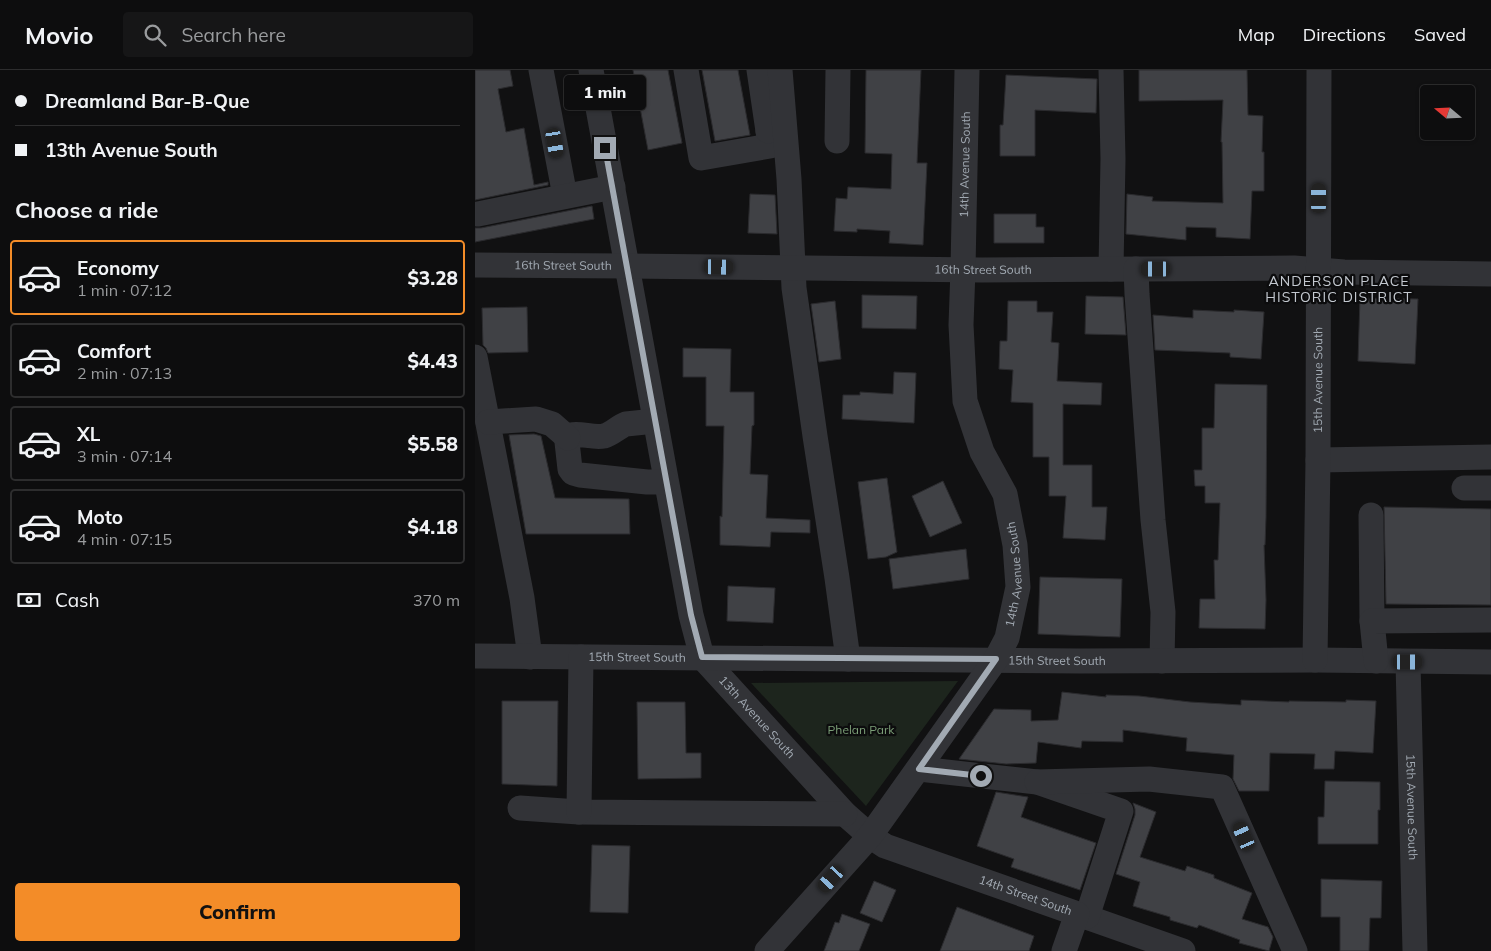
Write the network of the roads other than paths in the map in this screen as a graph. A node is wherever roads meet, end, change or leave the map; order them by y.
1 (541, 70) edge
2 (591, 70) edge
3 (686, 70) edge
4 (759, 70) edge
5 (780, 70) edge
6 (838, 70) edge
7 (967, 70) edge
8 (1111, 70) edge
9 (1319, 70) edge
10 (776, 129) junction
11 (837, 141) dead end
12 (613, 187) junction
13 (565, 196) junction
14 (478, 214) dead end
15 (475, 266) edge
16 (627, 266) junction
17 (794, 268) junction
18 (963, 269) junction
19 (1111, 269) junction
20 (1136, 269) junction
21 (1319, 270) junction
22 (1491, 274) edge
23 (475, 357) edge
24 (655, 421) junction
25 (488, 422) junction
26 (568, 438) junction
27 (1491, 457) edge
28 (1318, 460) junction
29 (665, 482) junction
30 (1464, 488) dead end
31 (1491, 488) edge
32 (1371, 515) dead end
33 (1491, 620) edge
34 (1372, 621) junction
35 (475, 656) edge
36 (530, 656) junction
37 (581, 657) junction
38 (702, 657) junction
39 (848, 659) junction
40 (996, 659) junction
41 (1315, 660) junction
42 (1162, 661) junction
43 (1376, 661) junction
44 (1408, 662) junction
45 (1491, 662) edge
46 (919, 769) junction
47 (1037, 782) junction
48 (520, 808) dead end
49 (579, 812) junction
50 (845, 814) junction
51 (870, 836) junction
52 (1082, 915) junction
53 (767, 951) edge
54 (1064, 951) edge
55 (1183, 951) edge
56 (1295, 951) edge
57 (1415, 951) edge

1 - 13 street
2 - 12 street, 13th Avenue South
3 - 10 street
4 - 10 street
5 - 10 street
6 - 11 street
7 - 18 street, 14th Avenue South
8 - 19 street
9 - 21 street, 15th Avenue South
10 - 17 street
12 - 13 street
12 - 16 street, 13th Avenue South
13 - 14 street
15 - 16 street, 16th Street South
16 - 17 street, 16th Street South
16 - 24 street, 13th Avenue South
17 - 18 street, 16th Street South
17 - 39 street
18 - 19 street, 16th Street South
18 - 40 street, 14th Avenue South
19 - 20 street, 16th Street South
20 - 21 street, 16th Street South
20 - 42 street
21 - 22 street, 16th Street South
21 - 28 street, 15th Avenue South
23 - 25 street
24 - 26 street
24 - 29 street, 13th Avenue South
25 - 26 street
25 - 36 street
26 - 29 street
27 - 28 street
28 - 41 street, 15th Avenue South
29 - 38 street, 13th Avenue South
30 - 31 street
32 - 34 street
33 - 34 street
34 - 43 street
35 - 36 street, 15th Street South
36 - 37 street, 15th Street South
37 - 38 street, 15th Street South
37 - 49 street
38 - 39 street, 15th Street South
38 - 50 street, 13th Avenue South
39 - 40 street, 15th Street South
40 - 42 street, 15th Street South
40 - 46 street, 14th Avenue South
41 - 42 street, 15th Street South
41 - 43 street, 15th Street South
43 - 44 street, 15th Street South
44 - 45 street, 15th Street South
44 - 57 street, 15th Avenue South
46 - 47 street
46 - 51 street, 14th Avenue South
47 - 52 street
47 - 56 street
48 - 49 street
49 - 50 street
50 - 51 street, 13th Avenue South
51 - 52 street, 14th Street South
51 - 53 street
52 - 54 street
52 - 55 street, 14th Street South

